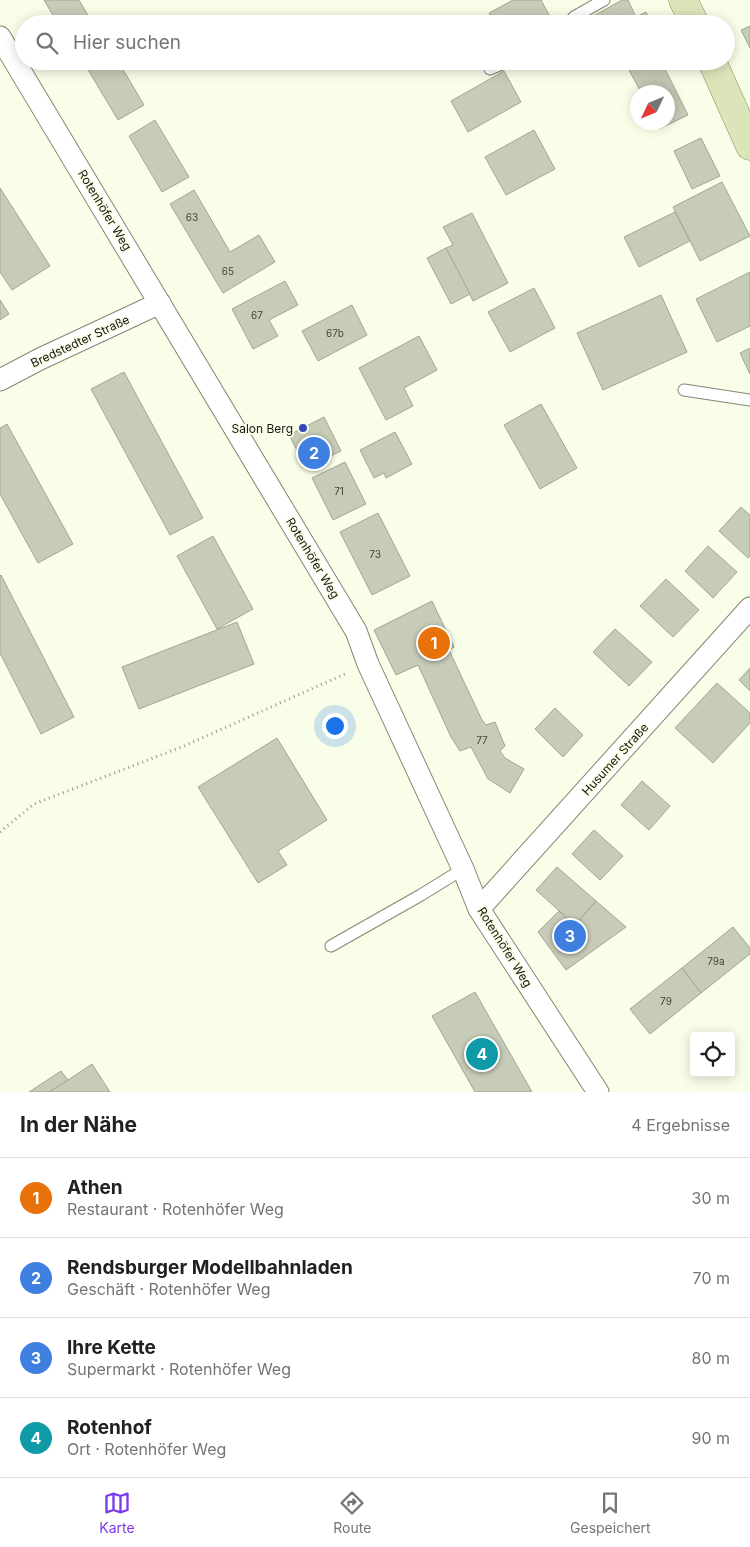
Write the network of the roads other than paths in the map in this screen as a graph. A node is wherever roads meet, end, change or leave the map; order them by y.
1 (604, 0) edge
2 (683, 0) edge
3 (578, 15) edge
4 (690, 15) edge
5 (0, 37) edge
6 (15, 62) edge
7 (20, 70) edge
8 (716, 70) edge
9 (750, 146) edge
10 (160, 303) junction
11 (0, 380) edge
12 (684, 390) dead end
13 (750, 400) edge
14 (750, 608) edge
15 (463, 869) junction
16 (479, 909) junction
17 (331, 946) dead end
18 (598, 1092) edge

1 - 3 lane
2 - 4 main road
5 - 6 street, Rotenhöfer Weg
7 - 10 street, Rotenhöfer Weg
8 - 9 main road
10 - 11 street, Bredstedter Straße
10 - 15 street, Rotenhöfer Weg
12 - 13 lane
14 - 16 street, Husumer Straße
15 - 16 street, Rotenhöfer Weg
15 - 17 lane
16 - 18 street, Rotenhöfer Weg

